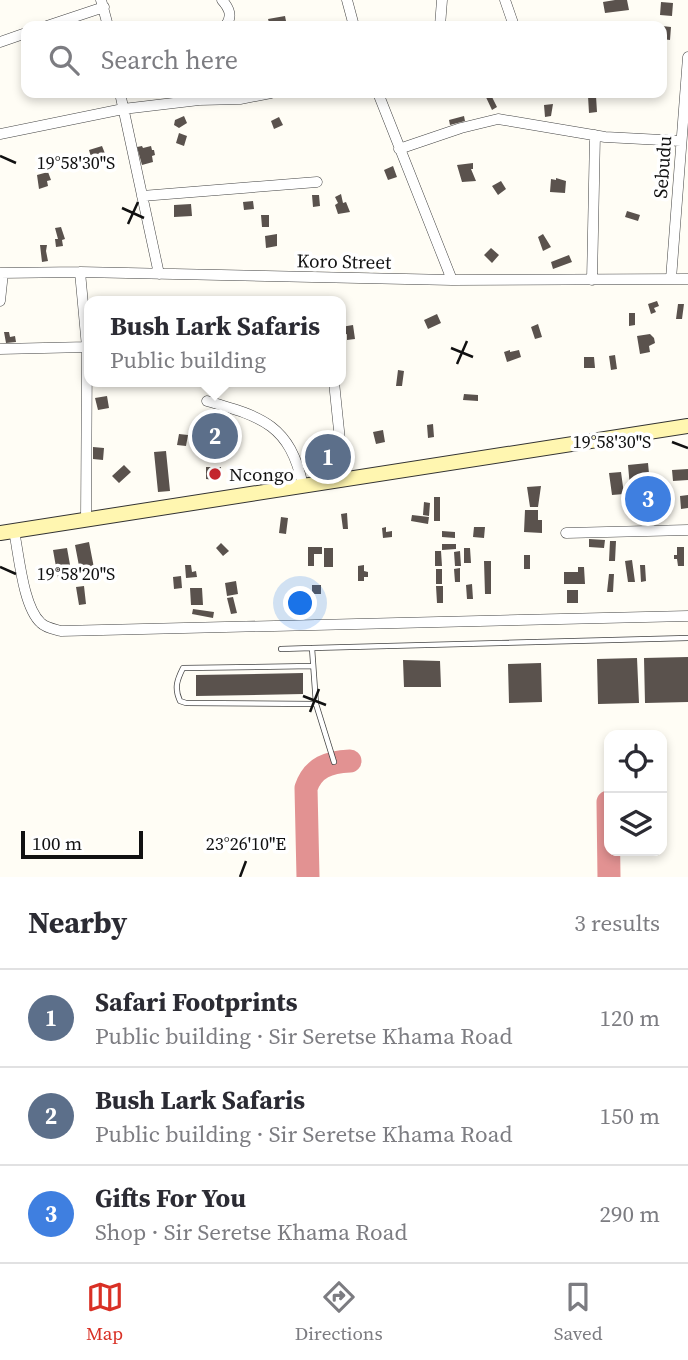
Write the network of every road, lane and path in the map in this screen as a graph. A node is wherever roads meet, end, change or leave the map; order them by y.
1 (222, 0) edge
2 (348, 0) edge
3 (442, 0) edge
4 (505, 0) edge
5 (102, 4) edge
6 (60, 21) edge
7 (107, 21) edge
8 (228, 21) edge
9 (354, 21) edge
10 (440, 21) edge
11 (512, 21) edge
12 (21, 35) edge
13 (0, 42) edge
14 (688, 57) edge
15 (121, 98) edge
16 (203, 98) edge
17 (380, 98) edge
18 (123, 109) junction
19 (0, 134) edge
20 (595, 135) junction
21 (681, 141) junction
22 (399, 149) junction
23 (684, 155) edge
24 (317, 182) dead end
25 (142, 197) junction
26 (80, 272) junction
27 (2, 273) edge
28 (159, 274) junction
29 (671, 279) junction
30 (688, 279) edge
31 (452, 280) junction
32 (593, 280) junction
33 (0, 301) edge
34 (84, 315) edge
35 (84, 347) edge
36 (0, 349) edge
37 (87, 387) edge
38 (335, 387) edge
39 (207, 401) dead end
40 (688, 426) edge
41 (344, 479) junction
42 (303, 486) junction
43 (86, 521) junction
44 (688, 530) edge
45 (7, 532) edge
46 (566, 533) dead end
47 (688, 616) edge
48 (688, 638) edge
49 (312, 648) junction
50 (281, 649) dead end
51 (313, 666) junction
52 (316, 704) junction
53 (334, 762) dead end

1 - 8 street
2 - 9 street
3 - 10 street
4 - 11 street
5 - 6 street
5 - 7 street
12 - 13 street
14 - 21 street, Sebudu
15 - 18 street
16 - 18 street
17 - 22 street
18 - 19 street
18 - 25 street
20 - 21 street
20 - 22 street
20 - 32 street
21 - 23 street, Sebudu
22 - 31 street
23 - 29 street, Sebudu
24 - 25 street
25 - 28 street
26 - 27 street, Koro Street
26 - 28 street, Koro Street
26 - 34 street
27 - 33 street
28 - 31 street, Koro Street
29 - 30 street, Koro Street
29 - 32 street, Koro Street
31 - 32 street, Koro Street
35 - 36 street
37 - 43 street
38 - 41 street
39 - 42 street
40 - 41 main road
41 - 42 main road
42 - 43 main road
43 - 45 main road
44 - 46 street
45 - 47 street
48 - 49 lane
49 - 50 lane
49 - 51 lane
51 - 52 lane
51 - 52 lane
52 - 53 lane

